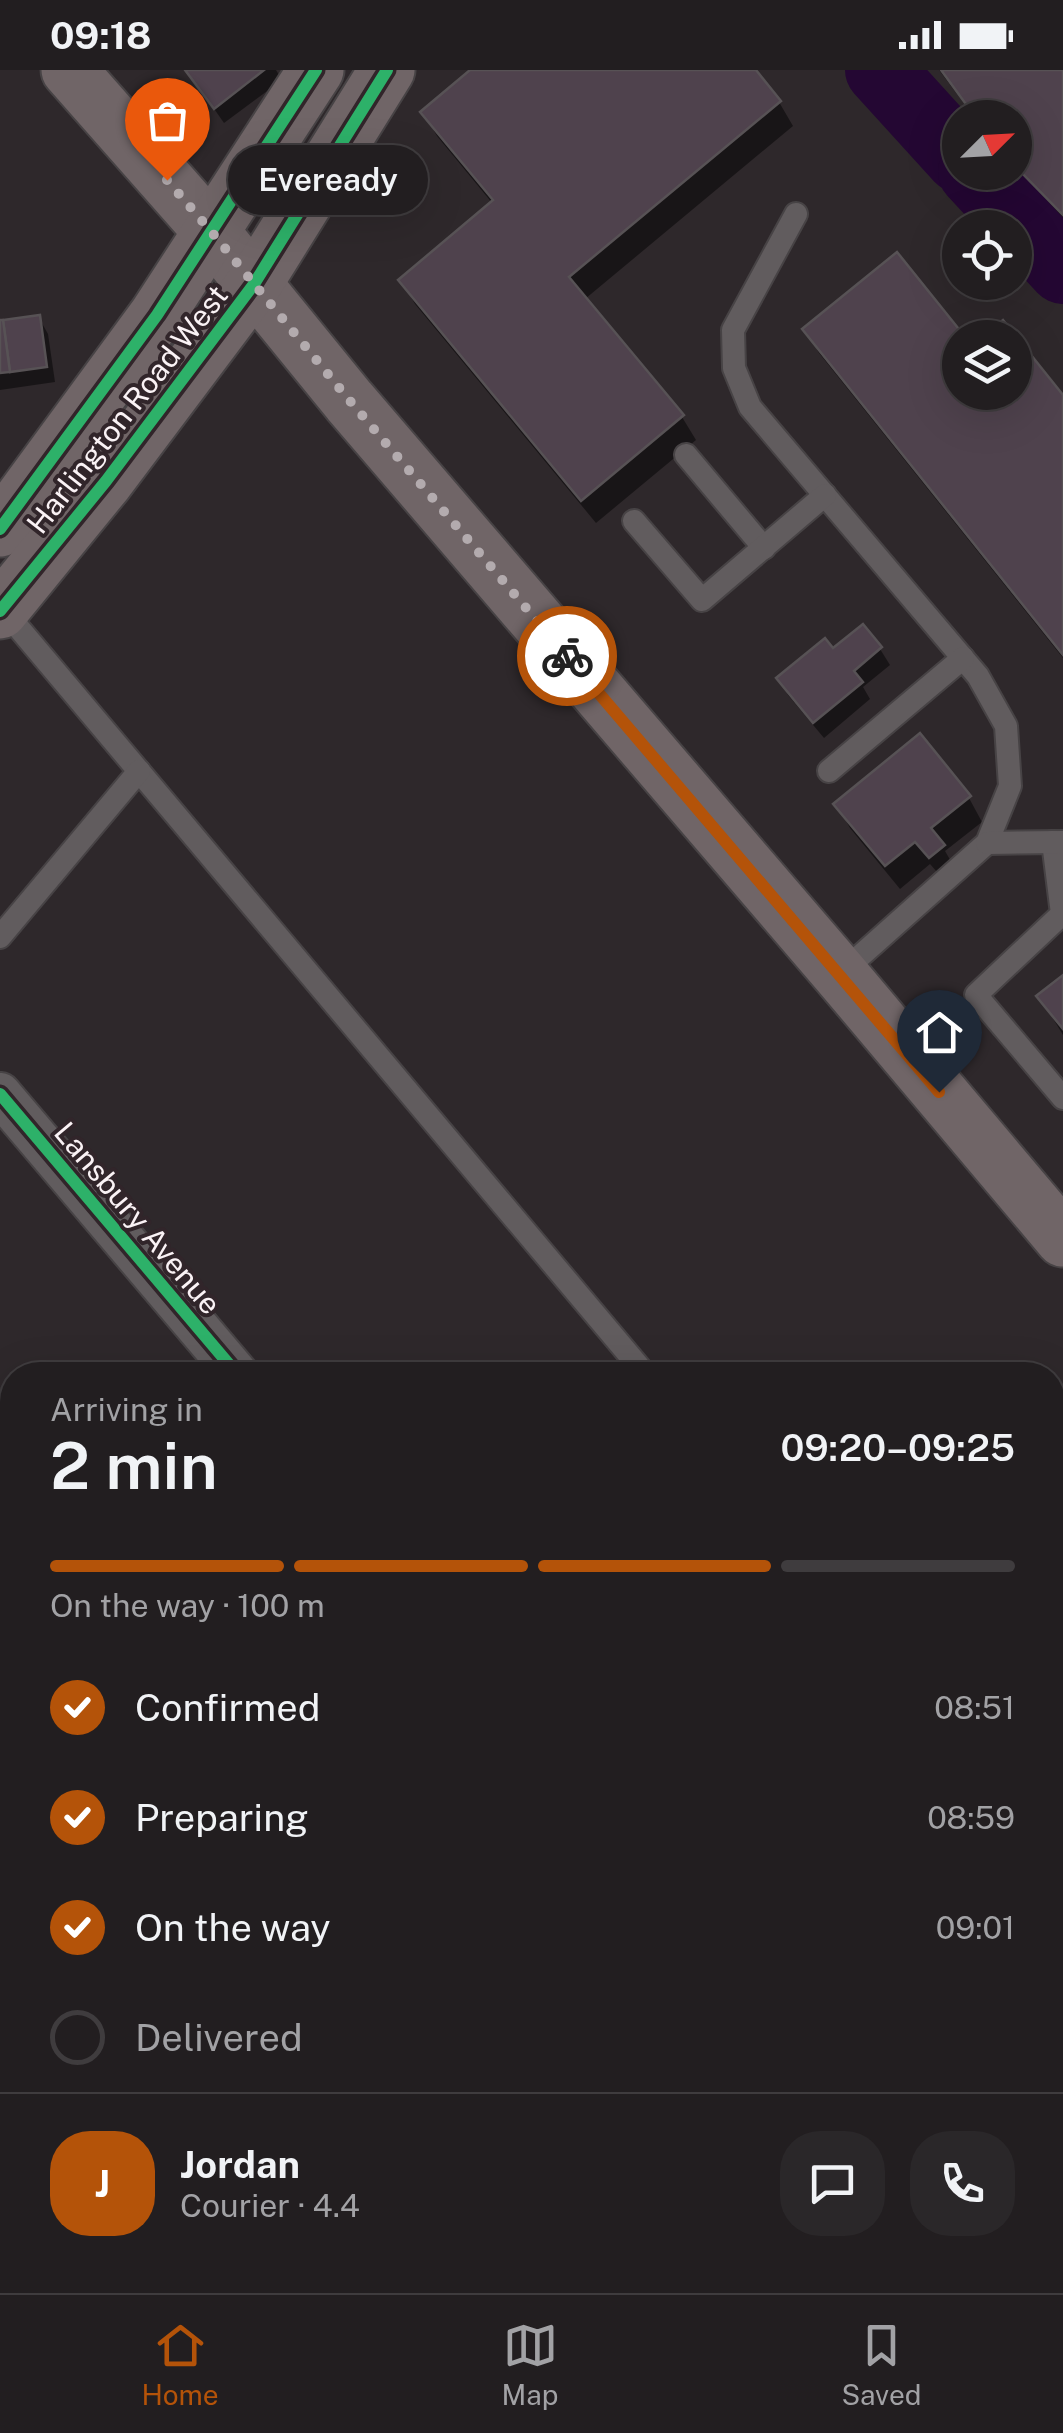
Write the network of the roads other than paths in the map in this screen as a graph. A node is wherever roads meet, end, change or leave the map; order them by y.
1 (69, 70) edge
2 (316, 70) edge
3 (388, 70) edge
4 (796, 214) dead end
5 (210, 230) junction
6 (254, 284) junction
7 (686, 455) dead end
8 (825, 495) junction
9 (634, 521) dead end
10 (1, 525) edge
11 (764, 548) junction
12 (1, 609) edge
13 (963, 658) junction
14 (139, 771) junction
15 (829, 771) dead end
16 (1058, 842) edge
17 (986, 843) junction
18 (0, 937) edge
19 (840, 974) junction
20 (0, 1094) edge
21 (1063, 1098) edge
22 (1063, 1239) edge
23 (227, 1362) edge
24 (635, 1362) edge

1 - 5 main road
2 - 5 main road, Harlington Road West
3 - 6 main road, Harlington Road West
4 - 8 lane
5 - 6 main road
5 - 10 main road, Harlington Road West
6 - 12 main road, Harlington Road West
6 - 19 main road
7 - 11 lane
8 - 11 lane
8 - 13 lane
9 - 11 lane
12 - 14 lane
13 - 15 lane
13 - 17 lane
14 - 18 lane
14 - 24 lane
16 - 17 lane
16 - 21 lane
17 - 19 lane
19 - 22 main road
20 - 23 street, Lansbury Avenue

